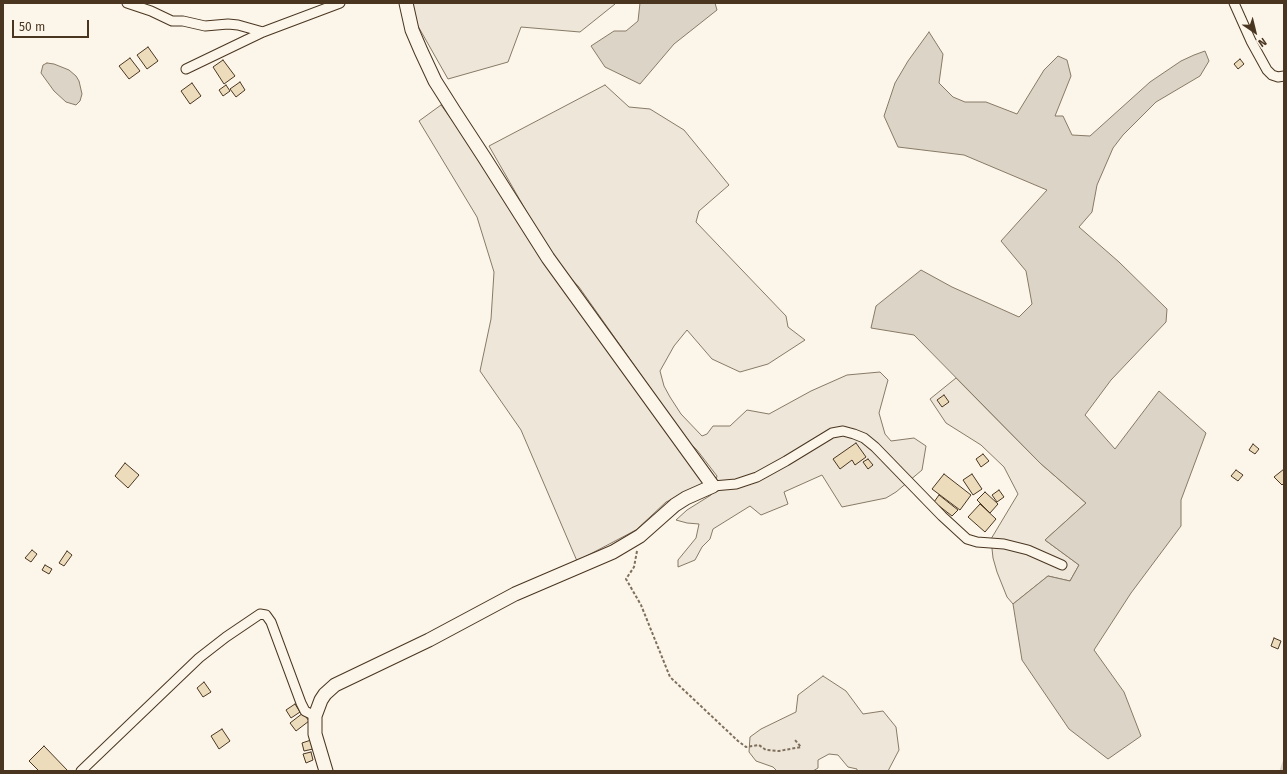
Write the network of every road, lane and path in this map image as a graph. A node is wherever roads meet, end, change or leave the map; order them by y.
1 (127, 3) edge
2 (340, 3) edge
3 (406, 3) edge
4 (1234, 3) edge
5 (263, 32) junction
6 (186, 69) dead end
7 (1284, 76) edge
8 (713, 486) junction
9 (640, 536) junction
10 (1062, 565) dead end
11 (315, 716) junction
12 (796, 740) dead end
13 (81, 771) edge
14 (326, 771) edge

1 - 5 street
2 - 5 street
3 - 8 street
4 - 7 street
5 - 6 street
8 - 9 street
8 - 10 street
9 - 11 street
9 - 12 path
11 - 13 street
11 - 14 street

